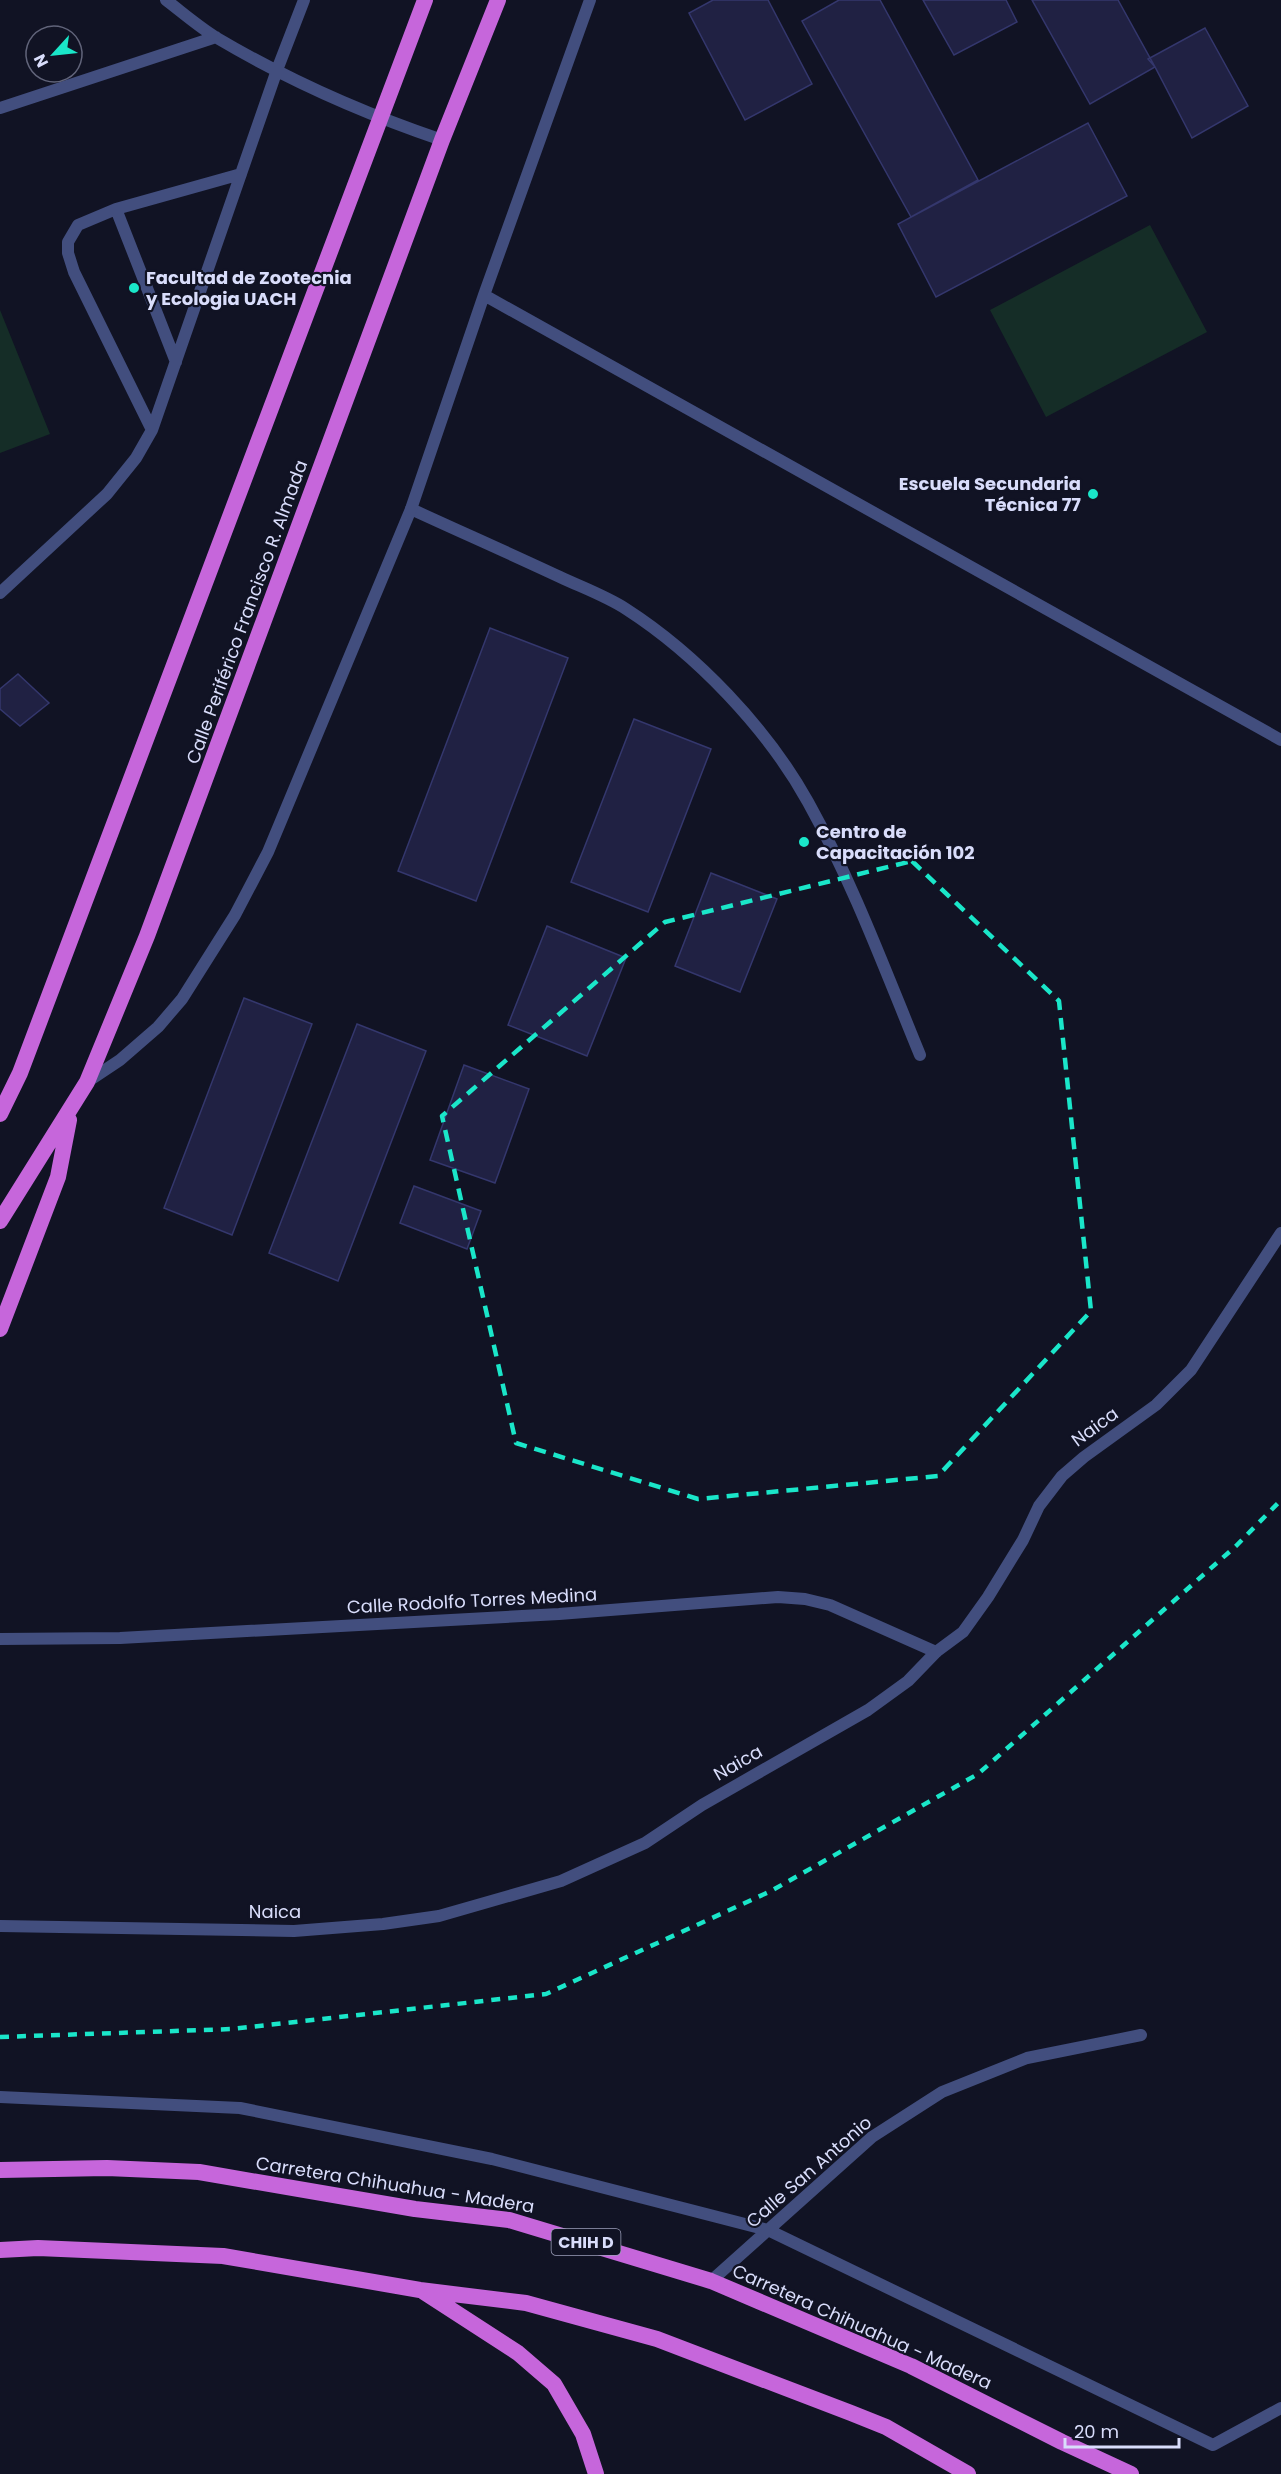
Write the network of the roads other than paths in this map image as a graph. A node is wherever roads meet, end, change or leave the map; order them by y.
1 (166, 0) edge
2 (304, 0) edge
3 (425, 0) edge
4 (498, 0) edge
5 (590, 0) edge
6 (216, 37) junction
7 (278, 70) junction
8 (0, 108) edge
9 (380, 119) junction
10 (442, 140) junction
11 (241, 174) junction
12 (116, 209) junction
13 (484, 295) junction
14 (176, 362) junction
15 (152, 430) junction
16 (411, 509) junction
17 (0, 593) edge
18 (1281, 740) edge
19 (920, 1055) dead end
20 (87, 1082) junction
21 (71, 1111) junction
22 (0, 1114) edge
23 (0, 1221) edge
24 (1281, 1233) edge
25 (0, 1329) edge
26 (0, 1639) edge
27 (936, 1652) junction
28 (0, 1926) edge
29 (1141, 2035) dead end
30 (0, 2097) edge
31 (0, 2170) edge
32 (768, 2230) junction
33 (0, 2250) edge
34 (711, 2281) junction
35 (420, 2290) junction
36 (1281, 2408) edge
37 (596, 2474) edge
38 (968, 2474) edge
39 (1131, 2474) edge

1 - 6 street
2 - 7 street
3 - 9 highway
4 - 10 highway, Calle Periférico Francisco R. Almada
5 - 13 street
6 - 7 street
6 - 8 street
7 - 9 street
7 - 11 street
9 - 10 street
9 - 22 highway
10 - 20 highway, Calle Periférico Francisco R. Almada
11 - 12 street
11 - 14 street
12 - 14 street
12 - 15 street
13 - 16 street
13 - 18 street
14 - 15 street
15 - 17 street
16 - 19 street
16 - 20 street
20 - 21 highway, Calle Periférico Francisco R. Almada
21 - 23 highway, Calle Periférico Francisco R. Almada
21 - 25 highway
24 - 27 street, Naica
26 - 27 street, Calle Rodolfo Torres Medina
27 - 28 street, Naica
29 - 32 street, Calle San Antonio
30 - 32 street
31 - 34 highway, Carretera Chihuahua - Madera / CHIH D
32 - 34 street, Calle San Antonio
32 - 36 street
33 - 35 highway
34 - 39 highway, Carretera Chihuahua - Madera / CHIH D
35 - 37 highway
35 - 38 highway

